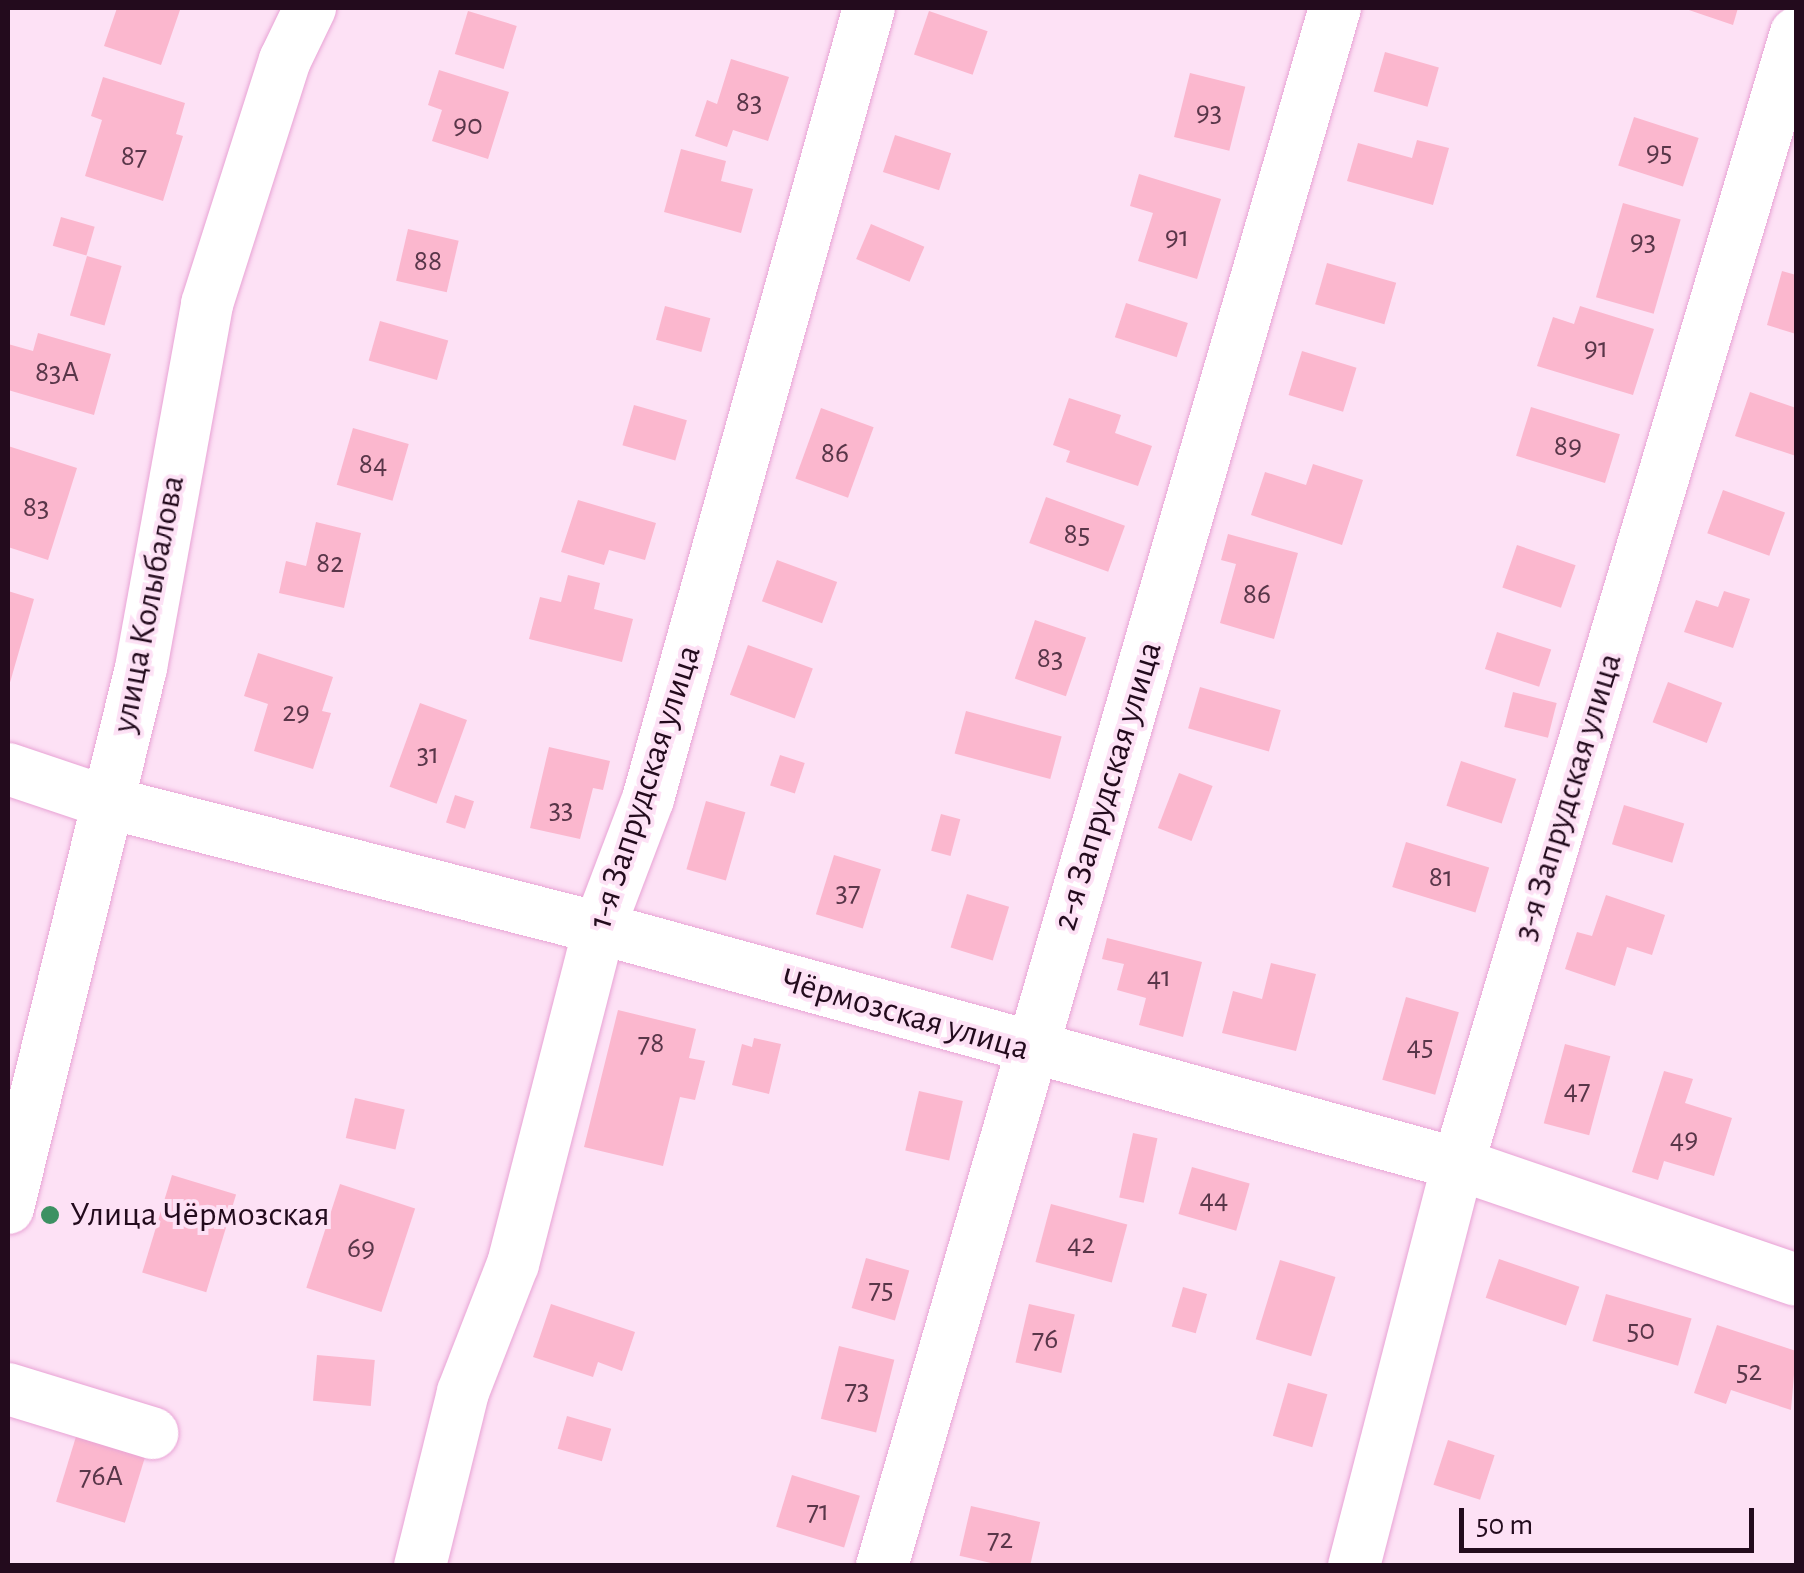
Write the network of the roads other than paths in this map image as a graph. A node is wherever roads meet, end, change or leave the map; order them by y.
1 (310, 8) edge
2 (869, 8) edge
3 (1335, 8) edge
4 (1796, 33) edge
5 (8, 770) edge
6 (106, 802) junction
7 (599, 928) junction
8 (1028, 1050) junction
9 (1458, 1164) junction
10 (8, 1208) edge
11 (1796, 1280) edge
12 (8, 1389) edge
13 (152, 1433) dead end
14 (420, 1566) edge
15 (882, 1566) edge
16 (1354, 1566) edge

1 - 6 street, улица Колыбалова
2 - 7 street, 1-я Запрудская улица
3 - 8 street, 2-я Запрудская улица
4 - 9 street, 3-я Запрудская улица
5 - 6 street, Чёрмозская улица
6 - 7 street, Чёрмозская улица
6 - 10 street, улица Колыбалова
7 - 8 street, Чёрмозская улица
7 - 14 street, 1-я Запрудская улица
8 - 9 street, Чёрмозская улица
8 - 15 street, 2-я Запрудская улица
9 - 11 street, Чёрмозская улица
9 - 16 street, 3-я Запрудская улица
12 - 13 street

